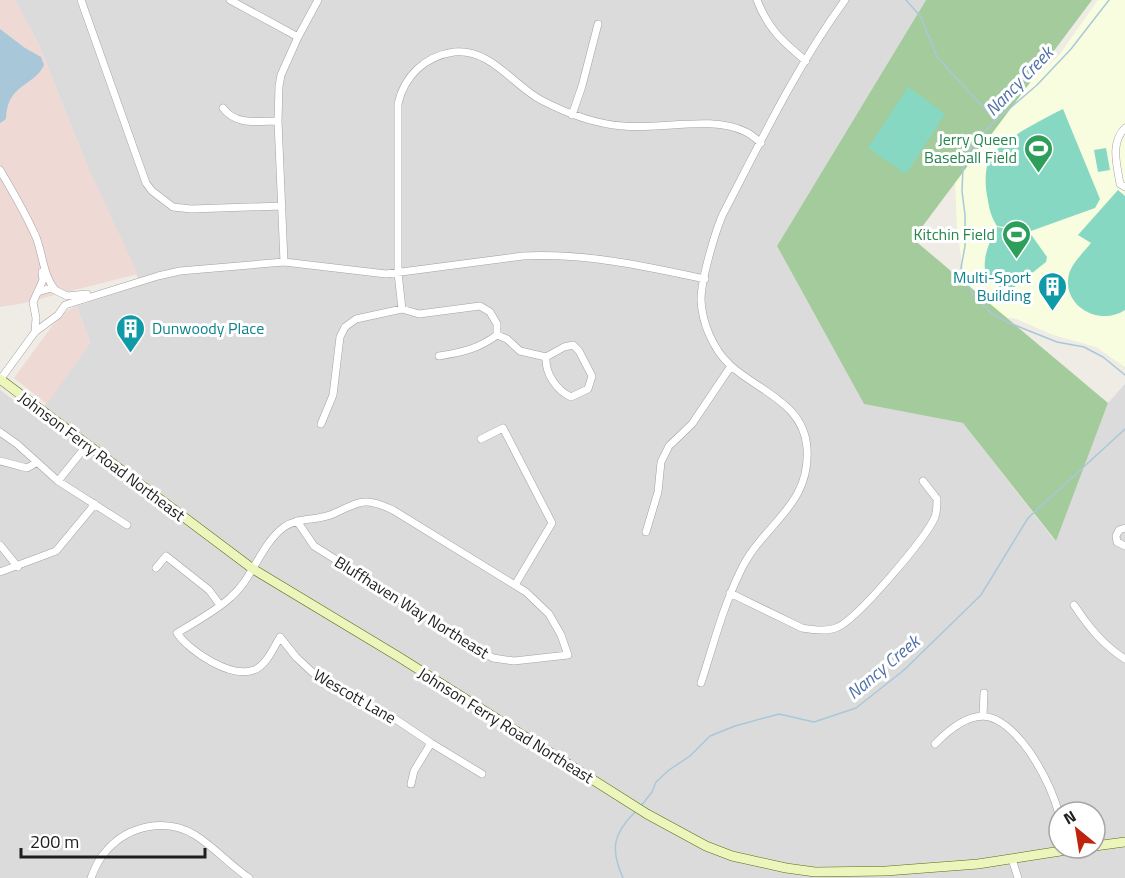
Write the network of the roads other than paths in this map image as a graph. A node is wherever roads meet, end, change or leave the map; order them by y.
1 (81, 0) edge
2 (230, 0) edge
3 (318, 0) edge
4 (757, 0) edge
5 (845, 0) edge
6 (598, 24) dead end
7 (298, 37) junction
8 (806, 61) junction
9 (223, 108) dead end
10 (572, 115) junction
11 (278, 121) junction
12 (1125, 128) edge
13 (761, 142) junction
14 (0, 170) edge
15 (1125, 187) edge
16 (282, 206) junction
17 (42, 258) junction
18 (284, 262) junction
19 (398, 273) junction
20 (705, 279) junction
21 (57, 291) junction
22 (38, 292) junction
23 (99, 293) junction
24 (64, 307) junction
25 (402, 309) junction
26 (35, 332) junction
27 (497, 335) junction
28 (439, 356) dead end
29 (546, 357) junction
30 (731, 366) junction
31 (0, 380) edge
32 (321, 424) dead end
33 (0, 432) edge
34 (481, 439) dead end
35 (87, 445) junction
36 (0, 461) edge
37 (36, 463) junction
38 (58, 481) junction
39 (923, 481) dead end
40 (95, 504) junction
41 (297, 521) junction
42 (127, 525) dead end
43 (1125, 528) edge
44 (646, 532) dead end
45 (0, 545) edge
46 (1125, 546) edge
47 (18, 567) junction
48 (156, 568) dead end
49 (253, 569) junction
50 (0, 572) edge
51 (515, 585) junction
52 (730, 593) junction
53 (220, 605) junction
54 (1074, 605) dead end
55 (1125, 659) edge
56 (701, 683) dead end
57 (984, 693) dead end
58 (983, 716) junction
59 (431, 743) junction
60 (934, 744) dead end
61 (482, 774) dead end
62 (411, 784) dead end
63 (1054, 800) edge
64 (1125, 842) edge
65 (1107, 844) edge
66 (1047, 853) edge
67 (1012, 860) junction
68 (885, 874) edge
69 (91, 878) edge
70 (249, 878) edge
71 (1018, 878) edge

1 - 16 street
2 - 7 street
3 - 7 street
4 - 8 street
5 - 8 street
6 - 10 street
7 - 11 street
8 - 13 street
9 - 11 street
10 - 13 street
10 - 19 street
11 - 16 street
12 - 15 street
13 - 20 street
14 - 17 street
16 - 18 street
17 - 21 street
17 - 22 street
18 - 19 street
18 - 23 street
19 - 20 street
19 - 25 street
20 - 30 street
21 - 22 street
21 - 23 street
21 - 24 street
22 - 26 street
23 - 24 street
24 - 26 street
25 - 27 street
25 - 32 street
26 - 31 street
27 - 28 street
27 - 29 street
29 - 29 street
30 - 44 street
30 - 52 street
31 - 35 main road, Johnson Ferry Road Northeast
33 - 37 street
34 - 51 street
35 - 38 street
35 - 49 main road, Johnson Ferry Road Northeast
36 - 37 street
37 - 38 street
38 - 40 street
39 - 52 street
40 - 42 street
40 - 47 street
41 - 49 street, Bluffhaven Way Northeast
41 - 51 street, Bluffhaven Way Northeast
41 - 51 street, Bluffhaven Way Northeast
43 - 46 street
45 - 47 street
47 - 50 street
48 - 53 street
49 - 53 street, Wescott Lane
49 - 68 main road, Johnson Ferry Road Northeast
52 - 56 street
53 - 59 street, Wescott Lane
54 - 55 street
57 - 58 street
58 - 60 street
58 - 63 street
59 - 61 street, Wescott Lane
59 - 62 street
64 - 65 main road
66 - 67 main road, Johnson Ferry Road Northeast
67 - 68 main road, Johnson Ferry Road Northeast
67 - 71 street
69 - 70 street

